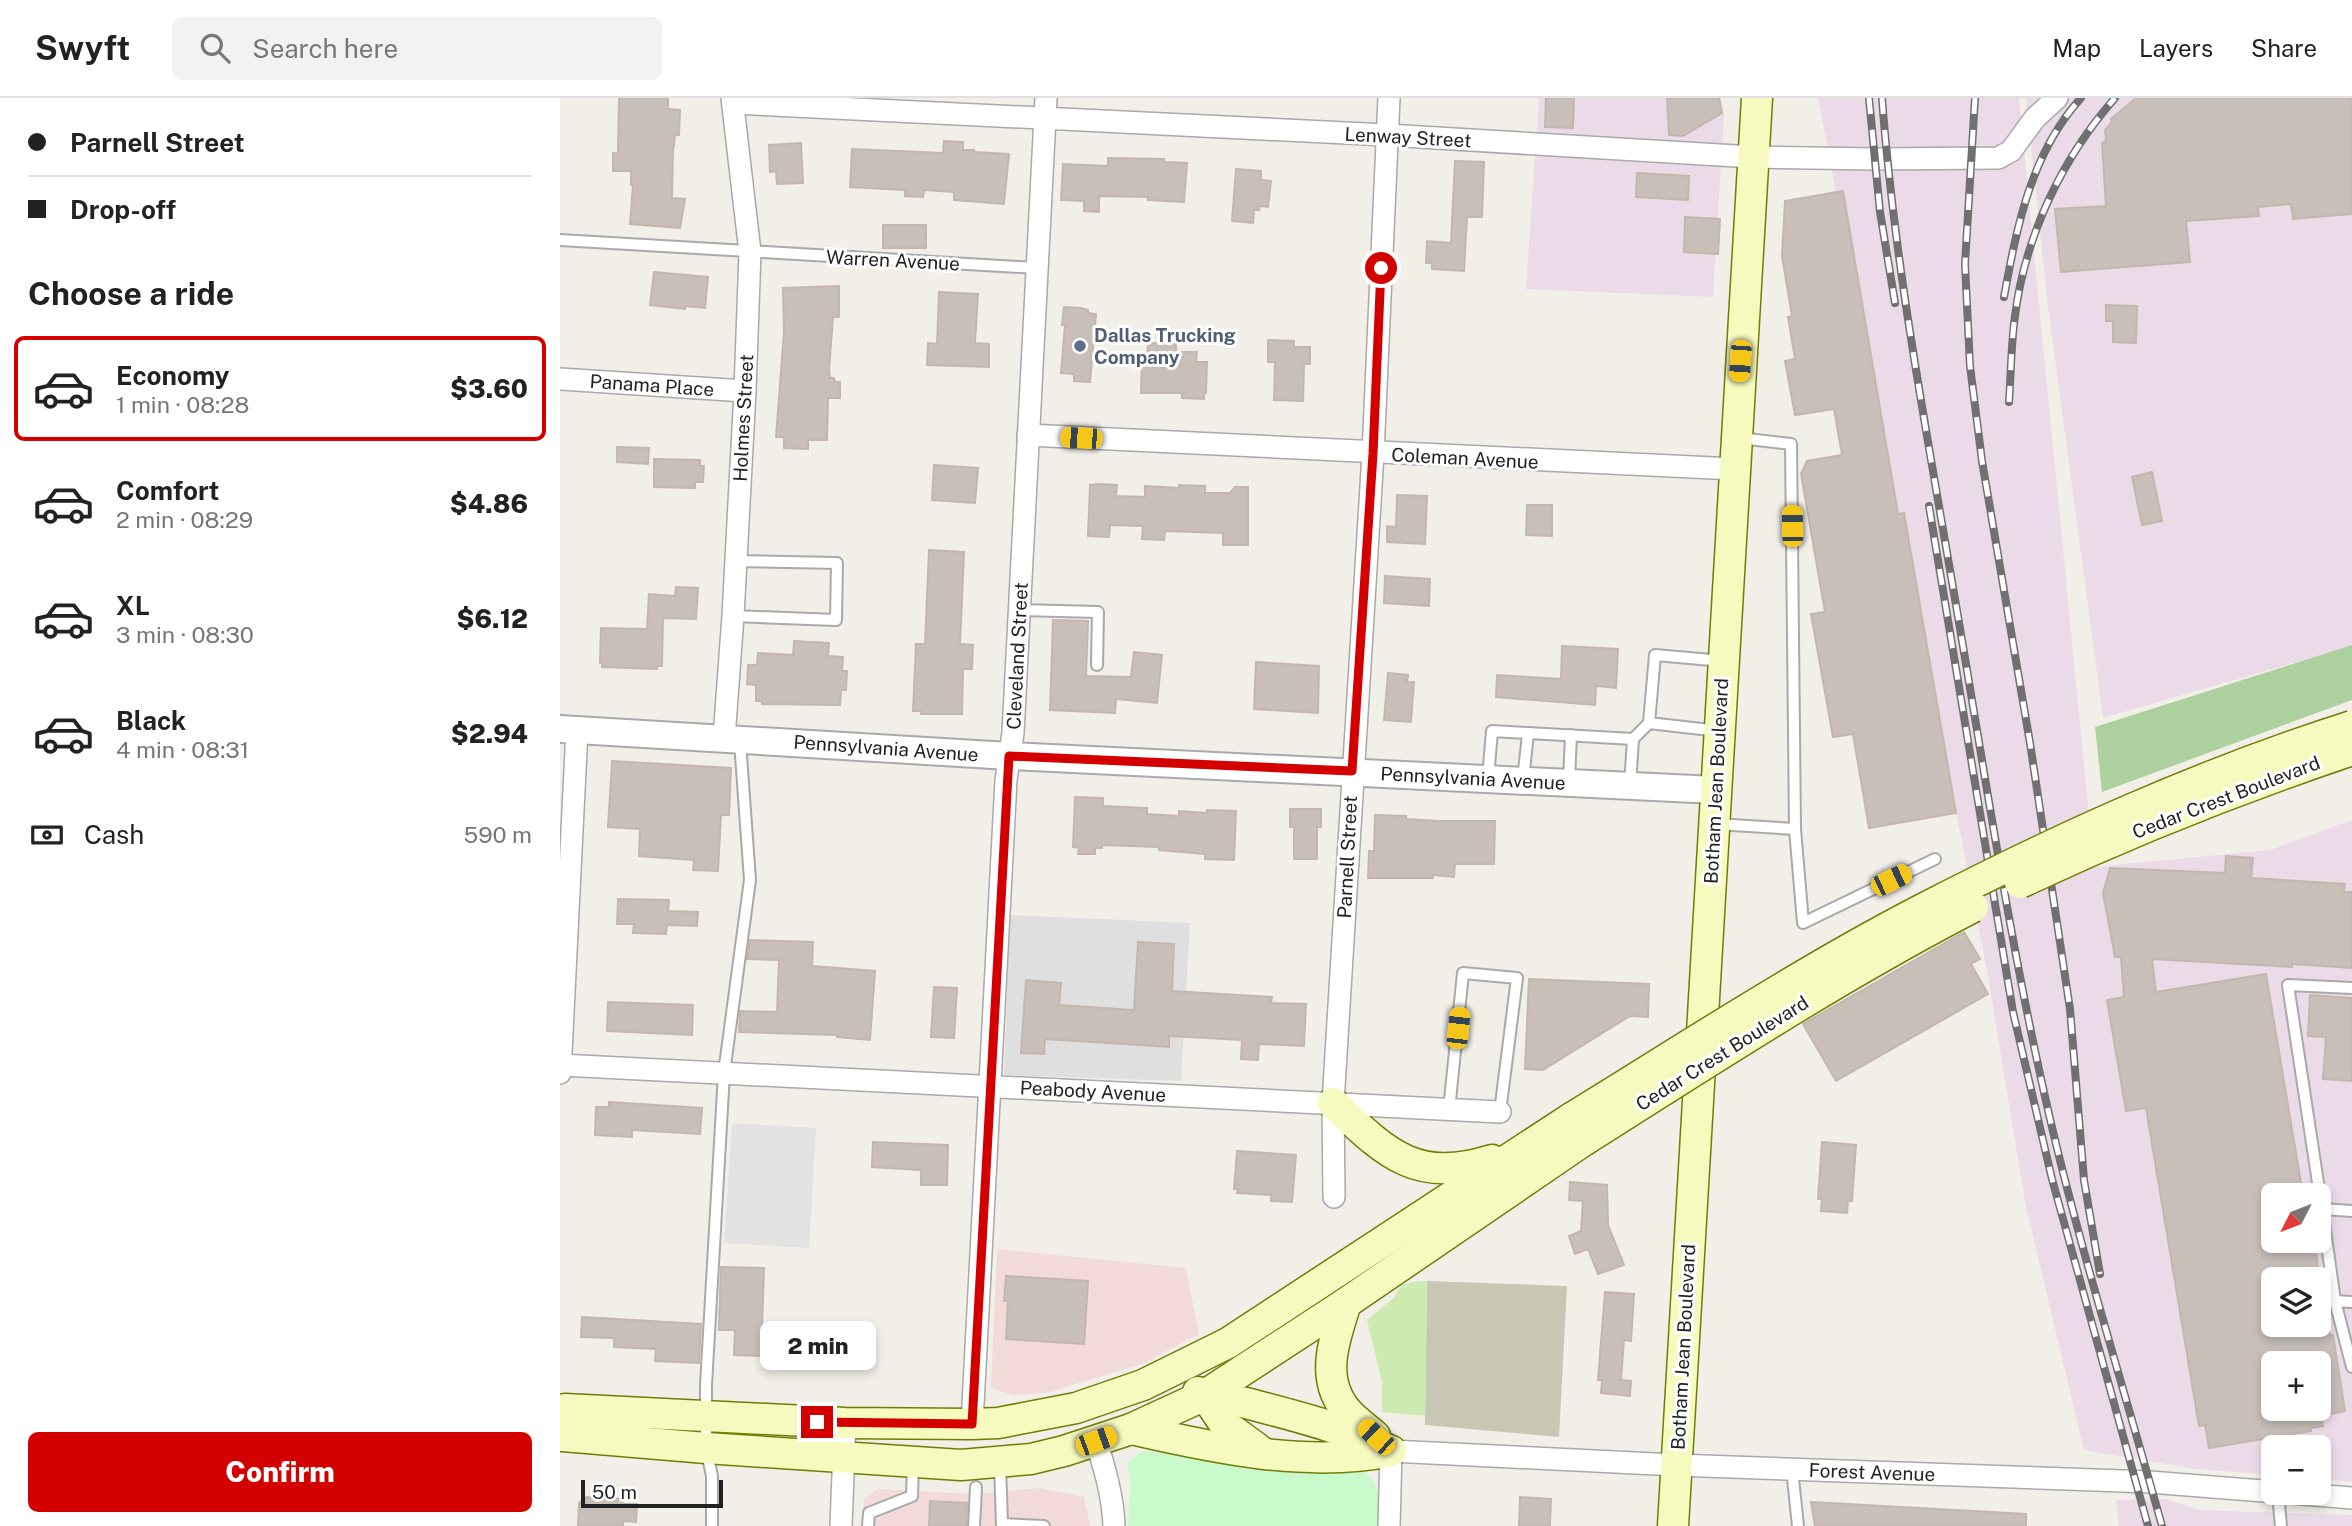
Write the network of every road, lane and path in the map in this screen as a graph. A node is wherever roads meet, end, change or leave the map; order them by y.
1 (1389, 98) edge
2 (1757, 98) edge
3 (2057, 98) edge
4 (733, 101) edge
5 (1045, 108) edge
6 (1387, 135) junction
7 (1753, 157) junction
8 (560, 240) edge
9 (750, 252) junction
10 (1036, 268) junction
11 (560, 379) edge
12 (745, 391) junction
13 (1028, 435) junction
14 (1736, 438) junction
15 (1373, 454) junction
16 (1734, 469) junction
17 (736, 561) junction
18 (1020, 610) junction
19 (733, 617) junction
20 (1723, 661) junction
21 (1097, 664) dead end
22 (1649, 723) junction
23 (2352, 726) edge
24 (568, 729) edge
25 (1719, 731) junction
26 (1528, 734) junction
27 (1571, 735) junction
28 (732, 738) junction
29 (1633, 739) junction
30 (2352, 750) edge
31 (1009, 756) junction
32 (1352, 771) junction
33 (1488, 778) junction
34 (1523, 780) junction
35 (1569, 783) junction
36 (1630, 786) junction
37 (1715, 790) junction
38 (1713, 824) junction
39 (1795, 829) junction
40 (1935, 859) dead end
41 (2352, 988) edge
42 (560, 1065) edge
43 (560, 1073) edge
44 (724, 1073) junction
45 (989, 1087) junction
46 (1333, 1103) junction
47 (1449, 1110) junction
48 (1500, 1112) joint
49 (1578, 1129) junction
50 (1516, 1153) junction
51 (2318, 1183) edge
52 (1334, 1197) dead end
53 (2331, 1210) edge
54 (2352, 1211) edge
55 (2328, 1253) edge
56 (2335, 1301) junction
57 (2352, 1302) edge
58 (1346, 1303) junction
59 (1228, 1343) junction
60 (2352, 1367) edge
61 (1162, 1376) junction
62 (1205, 1395) junction
63 (560, 1412) edge
64 (706, 1416) junction
65 (845, 1423) junction
66 (972, 1424) junction
67 (1131, 1429) junction
68 (560, 1434) edge
69 (1096, 1441) junction
70 (706, 1448) junction
71 (1391, 1451) junction
72 (1262, 1452) junction
73 (843, 1458) junction
74 (1000, 1462) junction
75 (913, 1463) junction
76 (1676, 1465) junction
77 (1792, 1469) junction
78 (976, 1487) dead end
79 (2261, 1492) edge
80 (2331, 1497) edge
81 (2352, 1498) edge
82 (2279, 1505) edge
83 (869, 1513) junction
84 (1114, 1517) edge
85 (841, 1519) edge
86 (712, 1526) edge
87 (868, 1526) edge
88 (974, 1526) edge
89 (1044, 1526) edge
90 (1390, 1526) edge
91 (1673, 1526) edge
92 (1798, 1526) edge
93 (2281, 1526) edge

1 - 6 street, Parnell Street
2 - 7 main road, Botham Jean Boulevard
3 - 7 street, Lenway Street
4 - 5 street, Lenway Street
4 - 9 street, Holmes Street
5 - 6 street, Lenway Street
5 - 10 street, Cleveland Street
6 - 7 street, Lenway Street
6 - 15 street, Parnell Street
7 - 14 main road, Botham Jean Boulevard
8 - 9 lane, Warren Avenue
9 - 10 lane, Warren Avenue
9 - 12 street, Holmes Street
10 - 13 street, Cleveland Street
11 - 12 street, Panama Place
12 - 17 street, Holmes Street
13 - 15 street, Coleman Avenue
13 - 18 street, Cleveland Street
14 - 16 main road, Botham Jean Boulevard
14 - 39 lane
15 - 16 street, Coleman Avenue
15 - 32 street, Parnell Street
16 - 20 main road, Botham Jean Boulevard
17 - 19 street, Holmes Street
17 - 19 lane
18 - 21 lane
18 - 31 street, Cleveland Street
19 - 28 street, Holmes Street
20 - 22 lane
20 - 25 main road, Botham Jean Boulevard
22 - 25 lane
22 - 29 lane
23 - 49 main road, Cedar Crest Boulevard, bridge
24 - 28 street, Pennsylvania Avenue
24 - 42 street
25 - 37 main road, Botham Jean Boulevard
26 - 27 lane
26 - 33 lane
26 - 34 lane
27 - 29 lane
27 - 35 lane
28 - 31 street, Pennsylvania Avenue
28 - 44 lane
29 - 36 lane
30 - 49 main road, Cedar Crest Boulevard, bridge
31 - 32 street, Pennsylvania Avenue
31 - 45 street, Cleveland Street
32 - 33 street, Pennsylvania Avenue
32 - 46 street, Parnell Street
33 - 34 street, Pennsylvania Avenue
34 - 35 street, Pennsylvania Avenue
35 - 36 street, Pennsylvania Avenue
36 - 37 street, Pennsylvania Avenue
37 - 38 main road, Botham Jean Boulevard
38 - 39 lane
38 - 76 main road, Botham Jean Boulevard
39 - 40 lane
41 - 51 lane
42 - 43 street
42 - 44 street, Peabody Avenue
44 - 45 street, Peabody Avenue
44 - 64 lane
45 - 46 street, Peabody Avenue
45 - 66 street, Cleveland Street
46 - 47 street, Peabody Avenue
46 - 50 main road
46 - 52 street, Parnell Street
47 - 48 street, Peabody Avenue
47 - 48 lane
49 - 50 main road, Cedar Crest Boulevard
49 - 58 main road, Cedar Crest Boulevard
50 - 59 main road, Cedar Crest Boulevard
53 - 54 lane
55 - 56 lane
56 - 57 lane
56 - 60 lane
58 - 62 main road, Cedar Crest Boulevard
58 - 71 main road
59 - 61 main road, Cedar Crest Boulevard
59 - 62 main road
61 - 62 main road
61 - 66 main road, Cedar Crest Boulevard
62 - 67 main road, Cedar Crest Boulevard
62 - 71 main road
62 - 72 main road
63 - 64 main road, Cedar Crest Boulevard
64 - 65 main road, Cedar Crest Boulevard
64 - 70 lane
65 - 66 main road, Cedar Crest Boulevard
65 - 73 street
67 - 69 main road, Cedar Crest Boulevard
67 - 72 main road
68 - 70 main road, Cedar Crest Boulevard
69 - 74 main road, Cedar Crest Boulevard
69 - 84 street
70 - 73 main road, Cedar Crest Boulevard
70 - 86 lane
71 - 72 main road
71 - 76 street, Forest Avenue
71 - 90 street
73 - 75 main road, Cedar Crest Boulevard
73 - 85 street
74 - 75 main road, Cedar Crest Boulevard
74 - 89 lane
75 - 83 lane
76 - 77 street, Forest Avenue
76 - 91 main road, Botham Jean Boulevard
77 - 79 street, Forest Avenue
77 - 92 lane
78 - 88 lane
80 - 81 street, Forest Avenue
82 - 93 lane
83 - 85 lane
83 - 87 lane

